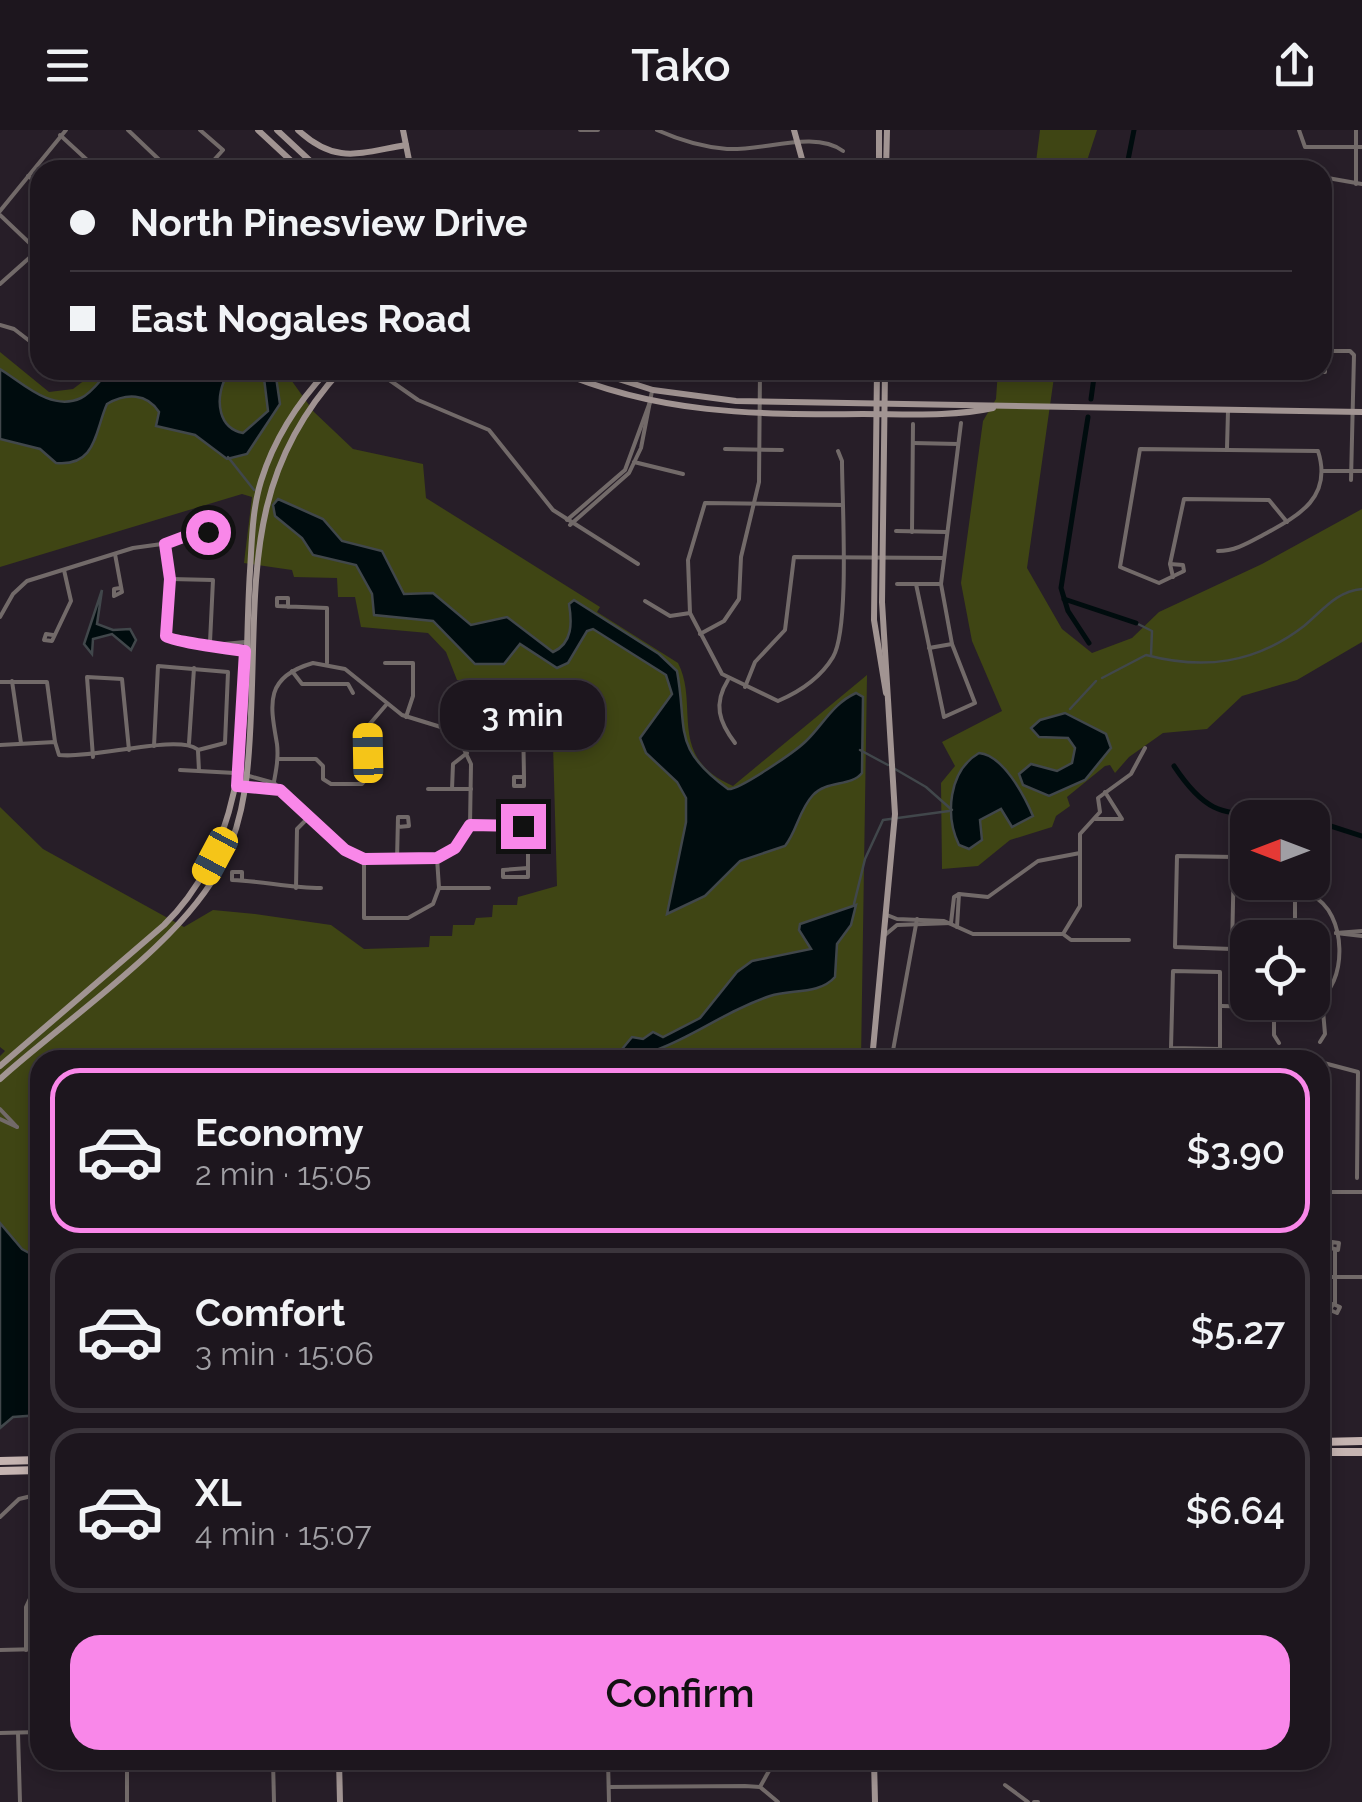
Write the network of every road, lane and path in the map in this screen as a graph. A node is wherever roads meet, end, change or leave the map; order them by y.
1 (66, 130) edge
2 (128, 130) edge
3 (200, 130) edge
4 (258, 130) edge
5 (277, 130) edge
6 (298, 130) edge
7 (403, 130) edge
8 (580, 130) edge
9 (598, 130) edge
10 (657, 130) edge
11 (794, 130) edge
12 (879, 130) edge
13 (887, 130) edge
14 (1299, 130) edge
15 (1356, 130) edge
16 (60, 135) junction
17 (797, 140) junction
18 (406, 145) junction
19 (1359, 147) edge
20 (844, 151) dead end
21 (38, 160) edge
22 (87, 160) edge
23 (160, 160) edge
24 (214, 160) edge
25 (286, 160) edge
26 (309, 160) edge
27 (409, 160) edge
28 (802, 160) edge
29 (881, 160) edge
30 (883, 160) edge
31 (30, 169) edge
32 (26, 174) junction
33 (30, 177) edge
34 (1332, 178) edge
35 (1359, 184) edge
36 (0, 213) edge
37 (30, 244) edge
38 (30, 259) edge
39 (0, 284) edge
40 (0, 325) edge
41 (30, 341) edge
42 (1332, 350) edge
43 (320, 380) edge
44 (332, 380) edge
45 (390, 380) edge
46 (585, 380) edge
47 (622, 380) edge
48 (760, 380) edge
49 (877, 380) edge
50 (883, 380) edge
51 (653, 390) junction
52 (880, 401) junction
53 (650, 402) junction
54 (760, 402) junction
55 (998, 407) junction
56 (1228, 411) junction
57 (1358, 412) edge
58 (880, 414) junction
59 (760, 415) junction
60 (961, 422) dead end
61 (913, 424) dead end
62 (913, 444) junction
63 (959, 444) junction
64 (725, 448) dead end
65 (1228, 448) junction
66 (759, 450) junction
67 (782, 450) dead end
68 (838, 451) dead end
69 (633, 462) junction
70 (1320, 471) junction
71 (1352, 472) junction
72 (1362, 472) edge
73 (683, 474) dead end
74 (1352, 480) dead end
75 (756, 503) junction
76 (842, 505) junction
77 (1287, 522) junction
78 (568, 523) junction
79 (208, 530) dead end
80 (896, 532) dead end
81 (912, 532) junction
82 (947, 532) junction
83 (165, 544) junction
84 (1218, 551) dead end
85 (115, 554) junction
86 (842, 557) junction
87 (879, 557) junction
88 (943, 558) junction
89 (638, 564) dead end
90 (1170, 564) junction
91 (64, 570) junction
92 (1173, 578) junction
93 (170, 579) junction
94 (897, 584) dead end
95 (916, 584) junction
96 (941, 584) junction
97 (120, 588) dead end
98 (645, 601) dead end
99 (288, 606) dead end
100 (690, 613) junction
101 (0, 617) edge
102 (700, 634) junction
103 (52, 636) dead end
104 (250, 642) junction
105 (210, 644) junction
106 (222, 644) junction
107 (952, 644) junction
108 (929, 648) junction
109 (250, 652) junction
110 (326, 663) junction
111 (385, 663) dead end
112 (194, 668) junction
113 (292, 671) junction
114 (728, 679) junction
115 (12, 681) junction
116 (0, 682) edge
117 (744, 686) junction
118 (354, 693) dead end
119 (386, 704) junction
120 (406, 717) junction
121 (478, 726) junction
122 (523, 728) junction
123 (460, 741) junction
124 (55, 742) junction
125 (21, 743) junction
126 (189, 743) junction
127 (735, 744) dead end
128 (0, 745) edge
129 (154, 746) junction
130 (1145, 748) dead end
131 (129, 750) junction
132 (198, 750) junction
133 (467, 753) junction
134 (93, 757) junction
135 (278, 759) junction
136 (180, 770) dead end
137 (198, 771) junction
138 (244, 775) junction
139 (524, 777) dead end
140 (274, 782) junction
141 (237, 786) junction
142 (246, 787) junction
143 (428, 789) dead end
144 (452, 789) junction
145 (471, 789) junction
146 (280, 790) junction
147 (272, 792) junction
148 (1104, 792) junction
149 (311, 816) junction
150 (1094, 818) junction
151 (470, 825) junction
152 (398, 827) dead end
153 (1080, 853) junction
154 (437, 858) junction
155 (364, 859) junction
156 (397, 860) junction
157 (528, 868) junction
158 (242, 880) dead end
159 (296, 888) junction
160 (321, 888) dead end
161 (439, 888) junction
162 (489, 888) dead end
163 (1235, 892) joint
164 (1316, 900) edge
165 (190, 904) junction
166 (888, 914) junction
167 (917, 922) junction
168 (954, 925) junction
169 (1336, 933) junction
170 (1063, 934) junction
171 (1362, 934) edge
172 (885, 935) junction
173 (1128, 940) dead end
174 (1330, 984) edge
175 (1222, 1006) junction
176 (1230, 1006) edge
177 (1274, 1020) edge
178 (1324, 1020) edge
179 (1320, 1042) dead end
180 (1279, 1043) dead end
181 (34, 1050) edge
182 (876, 1050) edge
183 (893, 1050) edge
184 (30, 1053) edge
185 (1330, 1065) edge
186 (0, 1066) edge
187 (0, 1079) edge
188 (0, 1109) edge
189 (0, 1119) edge
190 (1360, 1135) edge
191 (1357, 1178) dead end
192 (1330, 1192) edge
193 (1362, 1192) edge
194 (1335, 1251) dead end
195 (1330, 1277) edge
196 (1335, 1277) junction
197 (1362, 1277) edge
198 (1335, 1304) dead end
199 (1330, 1442) edge
200 (1362, 1442) edge
201 (1330, 1452) edge
202 (1362, 1452) edge
203 (30, 1460) edge
204 (2, 1461) edge
205 (30, 1470) edge
206 (0, 1471) edge
207 (30, 1495) edge
208 (0, 1517) edge
209 (30, 1598) edge
210 (0, 1650) edge
211 (26, 1650) junction
212 (30, 1650) edge
213 (30, 1732) edge
214 (0, 1733) edge
215 (18, 1733) junction
216 (127, 1770) edge
217 (273, 1770) edge
218 (339, 1770) edge
219 (608, 1770) edge
220 (769, 1770) edge
221 (874, 1770) edge
222 (1006, 1786) dead end
223 (609, 1787) junction
224 (760, 1787) junction
225 (20, 1802) edge
226 (127, 1802) edge
227 (274, 1802) edge
228 (340, 1802) edge
229 (609, 1802) edge
230 (778, 1802) edge
231 (875, 1802) edge
232 (1033, 1802) edge

1 - 16 street
2 - 23 street
3 - 24 street
4 - 25 main road
5 - 26 main road
6 - 18 main road
7 - 18 main road
8 - 9 street
10 - 17 street
11 - 17 main road
12 - 29 main road
13 - 30 main road
14 - 19 street
15 - 19 street
16 - 21 street
16 - 22 street
17 - 20 street
17 - 28 main road
18 - 27 main road
19 - 35 street
31 - 32 street
32 - 33 street
32 - 36 street
34 - 35 street
36 - 37 street
38 - 39 street
40 - 41 street
42 - 57 street
43 - 104 main road
44 - 104 main road
45 - 78 street
46 - 53 main road
47 - 51 main road
48 - 54 street
49 - 52 main road
50 - 52 main road
51 - 53 street
51 - 54 main road
52 - 54 main road
52 - 55 main road
52 - 58 main road
53 - 59 main road
53 - 69 street
54 - 59 street
55 - 56 main road
55 - 58 main road
56 - 57 main road
56 - 65 street
57 - 71 street
58 - 59 main road
58 - 87 main road
59 - 66 street
60 - 63 street
61 - 62 street
62 - 63 street
62 - 81 street
63 - 82 street
64 - 66 street
65 - 70 street
65 - 92 street
66 - 67 street
66 - 75 street
68 - 76 street
69 - 73 street
69 - 78 street
70 - 71 street
70 - 77 street
71 - 72 street
71 - 74 street
75 - 76 street
75 - 100 street
75 - 102 street
76 - 86 street
77 - 84 street
77 - 90 street
78 - 89 street
79 - 83 street
80 - 81 street
81 - 82 street
82 - 88 street
83 - 85 street
83 - 93 street
85 - 91 street
85 - 97 street
86 - 87 street
86 - 117 street
86 - 117 street
87 - 88 street
87 - 166 main road
88 - 96 street
90 - 92 street
90 - 92 street
91 - 101 street
91 - 103 street
93 - 105 street
93 - 105 street
94 - 95 street
95 - 96 street
95 - 108 street
96 - 107 street
98 - 100 street
99 - 110 street
100 - 102 street
102 - 114 street
104 - 106 street
104 - 109 main road
105 - 106 street
106 - 109 street
107 - 108 street
107 - 108 street
109 - 138 main road
110 - 113 street
110 - 119 street
111 - 120 street
112 - 126 street
112 - 129 street
112 - 132 street
113 - 118 street
113 - 135 street
114 - 117 street
114 - 127 street
115 - 116 street
115 - 124 street
115 - 125 street
119 - 120 street
119 - 135 street
120 - 123 street
121 - 122 street
121 - 122 street
121 - 123 street
122 - 139 street
123 - 133 street
124 - 125 street
124 - 134 street
125 - 128 street
126 - 129 street
126 - 132 street
129 - 131 street
130 - 148 street
131 - 134 street
131 - 134 street
132 - 137 street
133 - 144 street
133 - 145 street
135 - 140 street
136 - 137 street
137 - 138 street
138 - 140 street
138 - 141 main road
138 - 142 main road
140 - 146 street
140 - 147 street
141 - 142 street
141 - 165 main road
142 - 147 street
142 - 165 main road
143 - 144 street
144 - 145 street
145 - 151 street
146 - 147 street
146 - 149 street
148 - 150 street
148 - 150 street
149 - 155 street
149 - 159 street
150 - 153 street
151 - 154 street
151 - 157 street
152 - 156 street
153 - 168 street
153 - 170 street
154 - 156 street
154 - 161 street
155 - 156 street
155 - 161 street
157 - 157 street
158 - 159 street
159 - 160 street
161 - 162 street
163 - 163 street
164 - 169 street
165 - 181 main road
165 - 186 main road
166 - 167 street
166 - 172 main road
167 - 168 street
167 - 172 street
167 - 183 street
168 - 170 street
169 - 171 street
169 - 174 street
170 - 173 street
172 - 182 main road
175 - 175 street
175 - 176 street
177 - 180 street
178 - 179 street
184 - 187 main road
185 - 190 street
188 - 189 street
190 - 191 street
192 - 193 street
194 - 196 street
195 - 196 street
196 - 197 street
196 - 198 street
199 - 200 main road
201 - 202 main road
203 - 204 main road
205 - 206 main road
207 - 208 street
209 - 211 street
210 - 211 street
211 - 212 street
213 - 215 street
214 - 215 street
215 - 225 street
216 - 226 street
217 - 227 street
218 - 228 main road
219 - 223 street
220 - 224 street
221 - 231 main road
222 - 232 street
223 - 224 street
223 - 229 street
224 - 230 street

